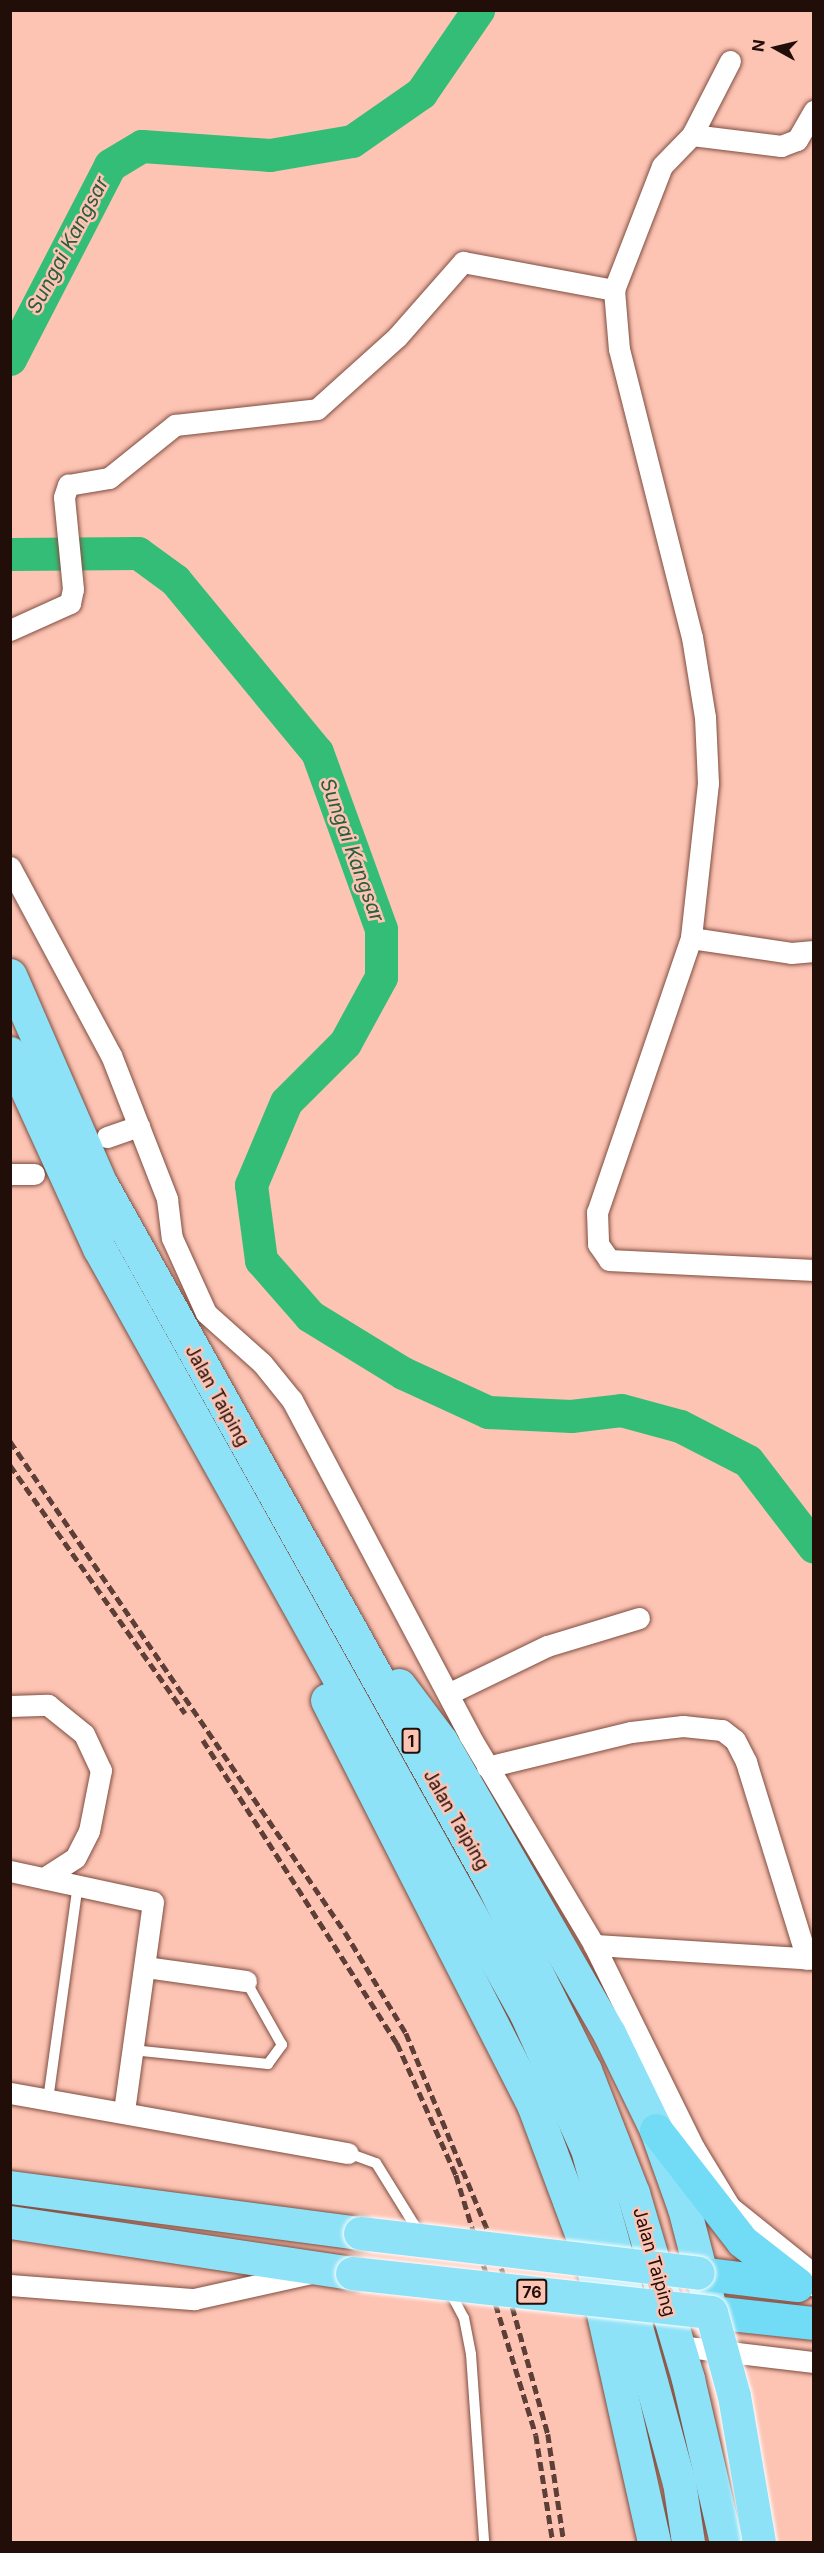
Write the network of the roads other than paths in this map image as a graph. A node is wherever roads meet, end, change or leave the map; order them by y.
1 (730, 61) dead end
2 (813, 111) edge
3 (692, 135) junction
4 (614, 290) junction
5 (10, 630) edge
6 (10, 867) edge
7 (692, 939) junction
8 (813, 951) edge
9 (10, 975) edge
10 (10, 1053) edge
11 (139, 1126) junction
12 (107, 1137) dead end
13 (10, 1174) edge
14 (34, 1174) dead end
15 (813, 1270) edge
16 (294, 1602) junction
17 (639, 1618) dead end
18 (351, 1632) junction
19 (448, 1694) junction
20 (10, 1706) edge
21 (487, 1767) junction
22 (10, 1871) edge
23 (44, 1878) junction
24 (78, 1884) junction
25 (594, 1945) junction
26 (810, 1959) edge
27 (146, 1967) junction
28 (246, 1981) joint
29 (132, 2050) junction
30 (10, 2093) edge
31 (48, 2100) junction
32 (124, 2111) junction
33 (656, 2130) junction
34 (348, 2153) joint
35 (10, 2187) edge
36 (10, 2222) edge
37 (431, 2255) dead end
38 (591, 2260) junction
39 (436, 2265) dead end
40 (336, 2272) junction
41 (698, 2273) junction
42 (809, 2279) edge
43 (10, 2285) edge
44 (600, 2300) junction
45 (711, 2312) junction
46 (813, 2323) edge
47 (679, 2346) junction
48 (813, 2361) edge
49 (484, 2542) edge
50 (654, 2542) edge
51 (688, 2542) edge
52 (726, 2542) edge
53 (759, 2542) edge

1 - 3 street
2 - 3 street
3 - 4 street
4 - 5 street
4 - 7 street
6 - 11 street
7 - 8 street
7 - 15 street
9 - 18 highway, Jalan Taiping / 1
10 - 16 highway, Jalan Taiping / 1
11 - 12 street
11 - 19 street
13 - 14 street
16 - 38 highway
16 - 51 highway, Jalan Taiping / 1
17 - 19 street
18 - 33 highway
18 - 47 highway, Jalan Taiping / 1
19 - 21 street
20 - 23 street
21 - 25 street
21 - 26 street
22 - 23 street
23 - 24 street
24 - 27 street
24 - 31 lane
25 - 26 street
25 - 42 street
27 - 28 street
27 - 29 street
28 - 29 lane
29 - 32 street
30 - 31 street
31 - 32 street
32 - 34 street
33 - 41 highway
33 - 42 highway
34 - 37 lane
35 - 38 highway, 76, bridge
36 - 40 highway, 76
38 - 41 highway, 76, bridge
38 - 44 highway
39 - 49 lane
40 - 43 street
40 - 44 highway, 76, bridge
41 - 42 highway, 76
41 - 45 highway
44 - 45 highway, 76, bridge
44 - 50 highway
45 - 46 highway, 76
45 - 53 highway, bridge
47 - 48 street
47 - 52 highway, Jalan Taiping / 1

